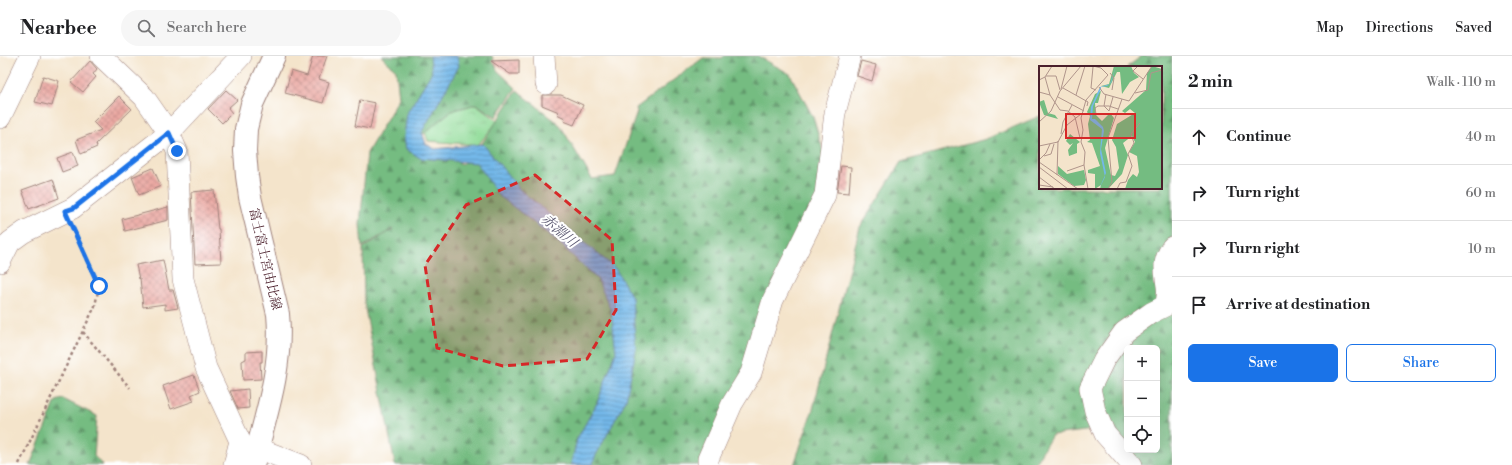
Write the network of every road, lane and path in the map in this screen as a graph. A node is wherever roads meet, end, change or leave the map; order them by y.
1 (30, 56) edge
2 (101, 56) edge
3 (241, 56) edge
4 (274, 56) edge
5 (544, 56) edge
6 (850, 56) edge
7 (546, 84) dead end
8 (0, 118) edge
9 (169, 133) junction
10 (65, 211) junction
11 (1172, 247) edge
12 (0, 262) edge
13 (83, 332) junction
14 (130, 388) dead end
15 (255, 457) edge
16 (19, 464) dead end
17 (234, 465) edge
18 (301, 465) edge
19 (708, 465) edge
20 (1132, 465) edge

1 - 8 street
2 - 9 street
3 - 9 street
4 - 15 main road, 富士富士宮由比線
5 - 7 street
6 - 19 street
9 - 10 street
9 - 17 street
10 - 12 street
10 - 13 path
11 - 20 street
13 - 14 path
13 - 16 path
15 - 18 street

